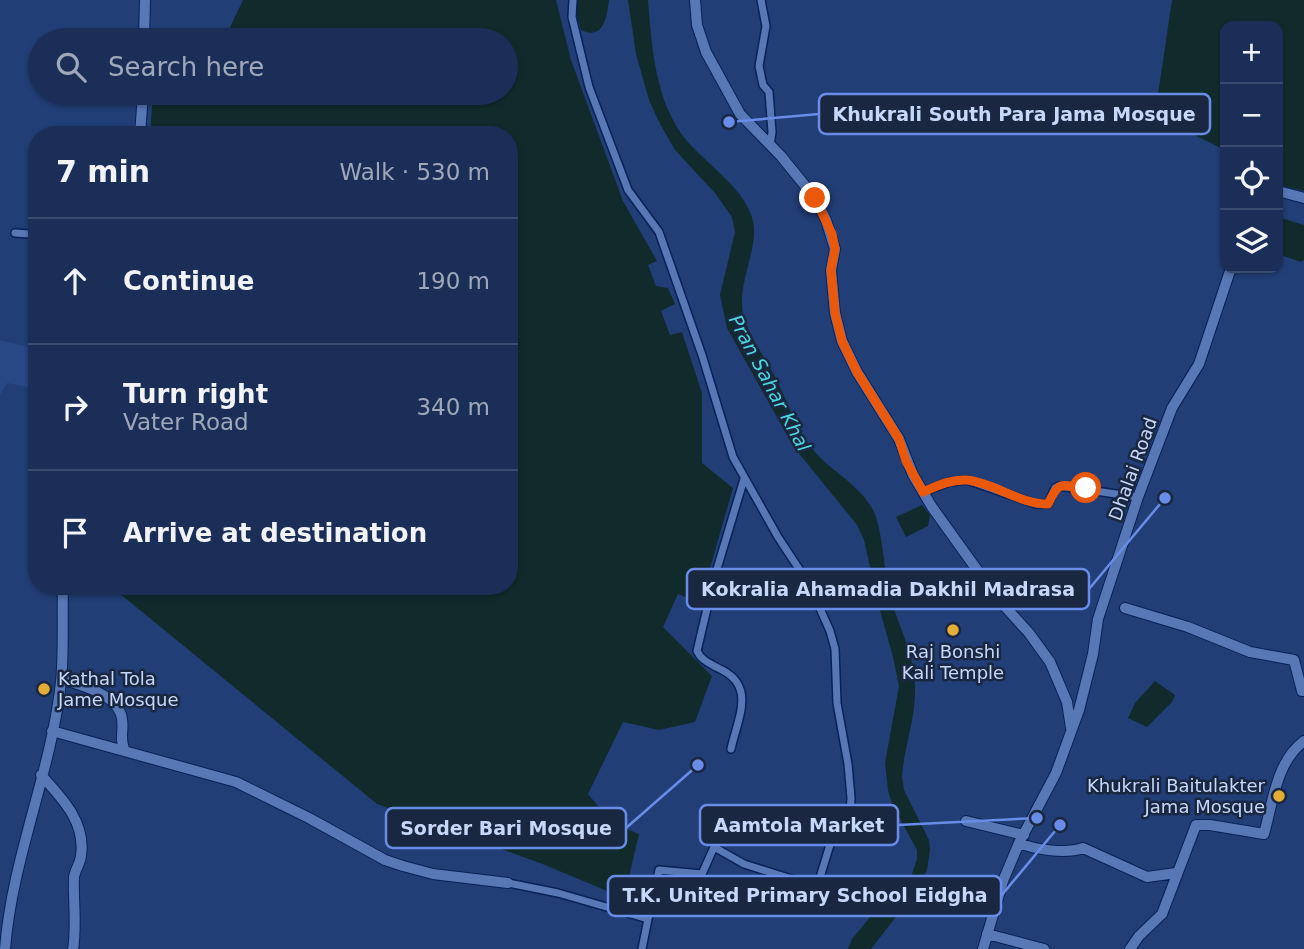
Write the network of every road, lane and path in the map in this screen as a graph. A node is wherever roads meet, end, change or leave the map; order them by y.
1 (145, 0) edge
2 (573, 0) edge
3 (695, 0) edge
4 (761, 0) edge
5 (144, 28) edge
6 (142, 105) edge
7 (141, 126) edge
8 (771, 146) junction
9 (1283, 192) edge
10 (1304, 198) edge
11 (15, 233) dead end
12 (28, 234) edge
13 (1229, 273) edge
14 (744, 479) junction
15 (923, 492) junction
16 (1138, 497) junction
17 (63, 595) edge
18 (1125, 608) dead end
19 (65, 680) dead end
20 (1304, 691) edge
21 (1071, 728) junction
22 (52, 730) junction
23 (1304, 741) edge
24 (731, 749) dead end
25 (125, 751) junction
26 (41, 775) junction
27 (965, 821) dead end
28 (1021, 839) junction
29 (1176, 873) junction
30 (508, 884) joint
31 (648, 919) junction
32 (988, 934) junction
33 (5, 949) edge
34 (73, 949) edge
35 (642, 949) edge
36 (983, 949) edge
37 (1044, 949) edge
38 (1130, 949) edge

1 - 5 street
2 - 14 street
3 - 8 street
4 - 8 street
6 - 7 street
8 - 15 street
9 - 10 street
11 - 12 street
13 - 16 street, Dhalai Road
14 - 24 street
14 - 31 street
15 - 16 street
15 - 21 street
16 - 21 street, Dhalai Road
17 - 22 street
18 - 20 street
19 - 25 street
21 - 28 street, Dhalai Road
22 - 25 street
22 - 26 street
23 - 29 street
25 - 30 street
26 - 33 street
26 - 34 street
27 - 28 street
28 - 29 street
28 - 32 street, Dhalai Road
29 - 38 street
30 - 31 street
31 - 35 street
32 - 36 street, Dhalai Road
32 - 37 street

